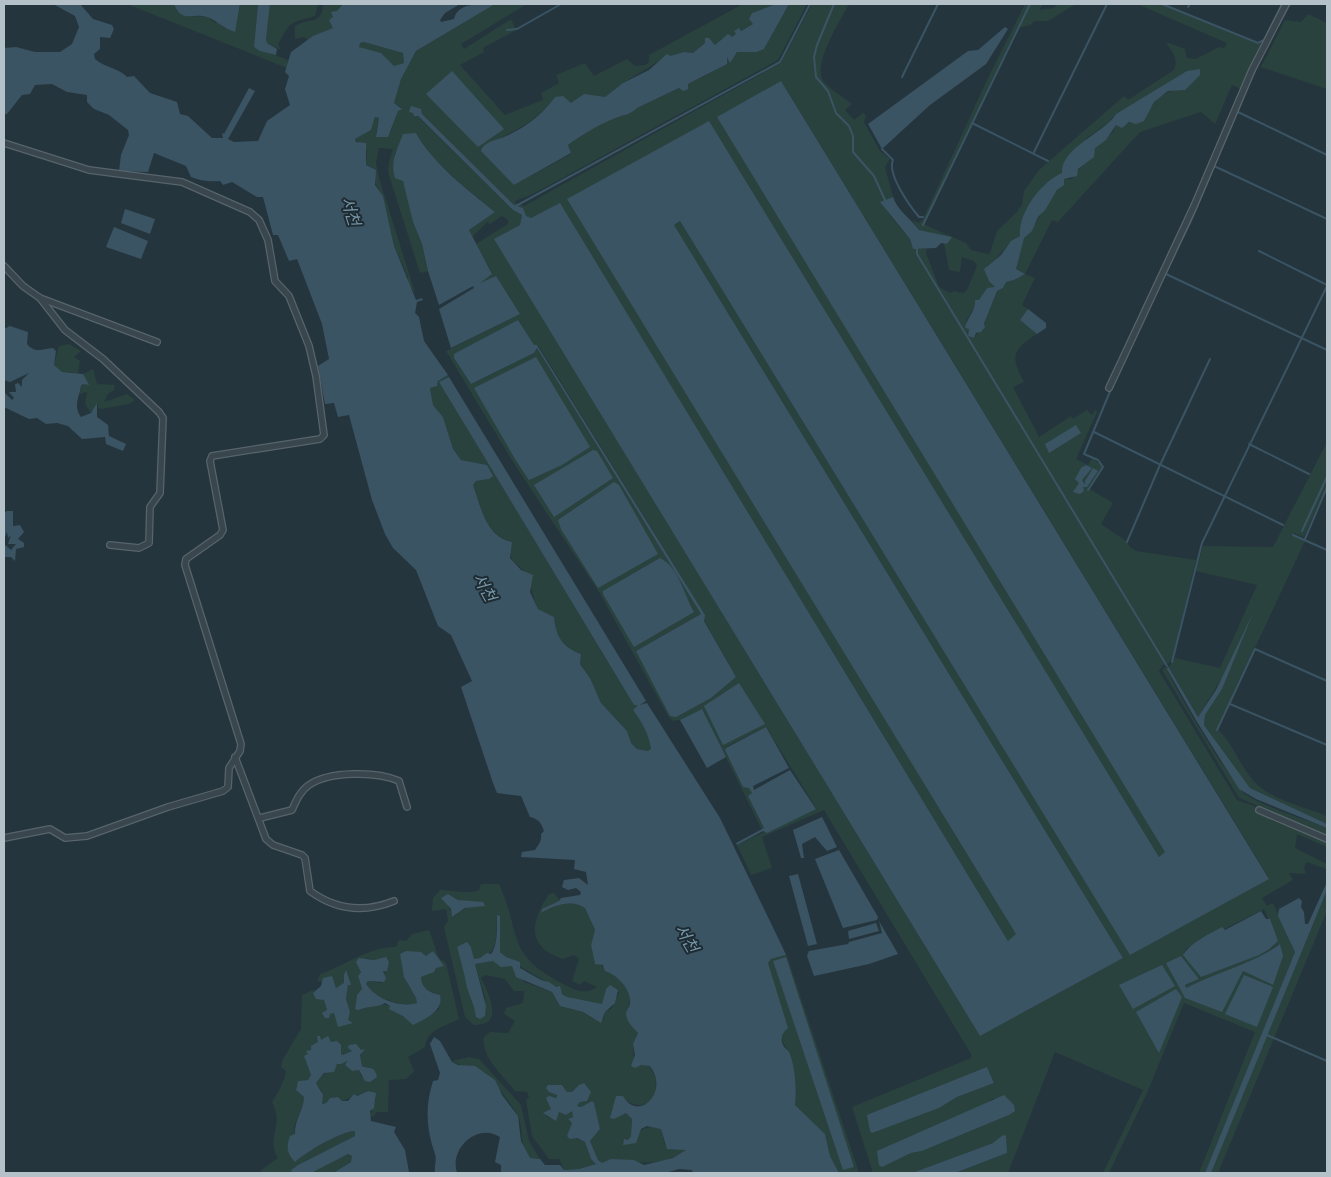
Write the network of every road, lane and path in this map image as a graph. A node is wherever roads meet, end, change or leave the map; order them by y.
1 (1286, 4) edge
2 (4, 143) edge
3 (4, 266) edge
4 (40, 298) junction
5 (157, 342) dead end
6 (1109, 388) dead end
7 (110, 545) dead end
8 (235, 756) junction
9 (407, 807) dead end
10 (1259, 810) dead end
11 (260, 818) junction
12 (4, 838) edge
13 (1327, 839) edge
14 (394, 901) dead end

1 - 6 street
2 - 8 street
3 - 4 street
4 - 5 street
4 - 7 street
8 - 11 street
8 - 12 street
9 - 11 street
10 - 13 street
11 - 14 street

